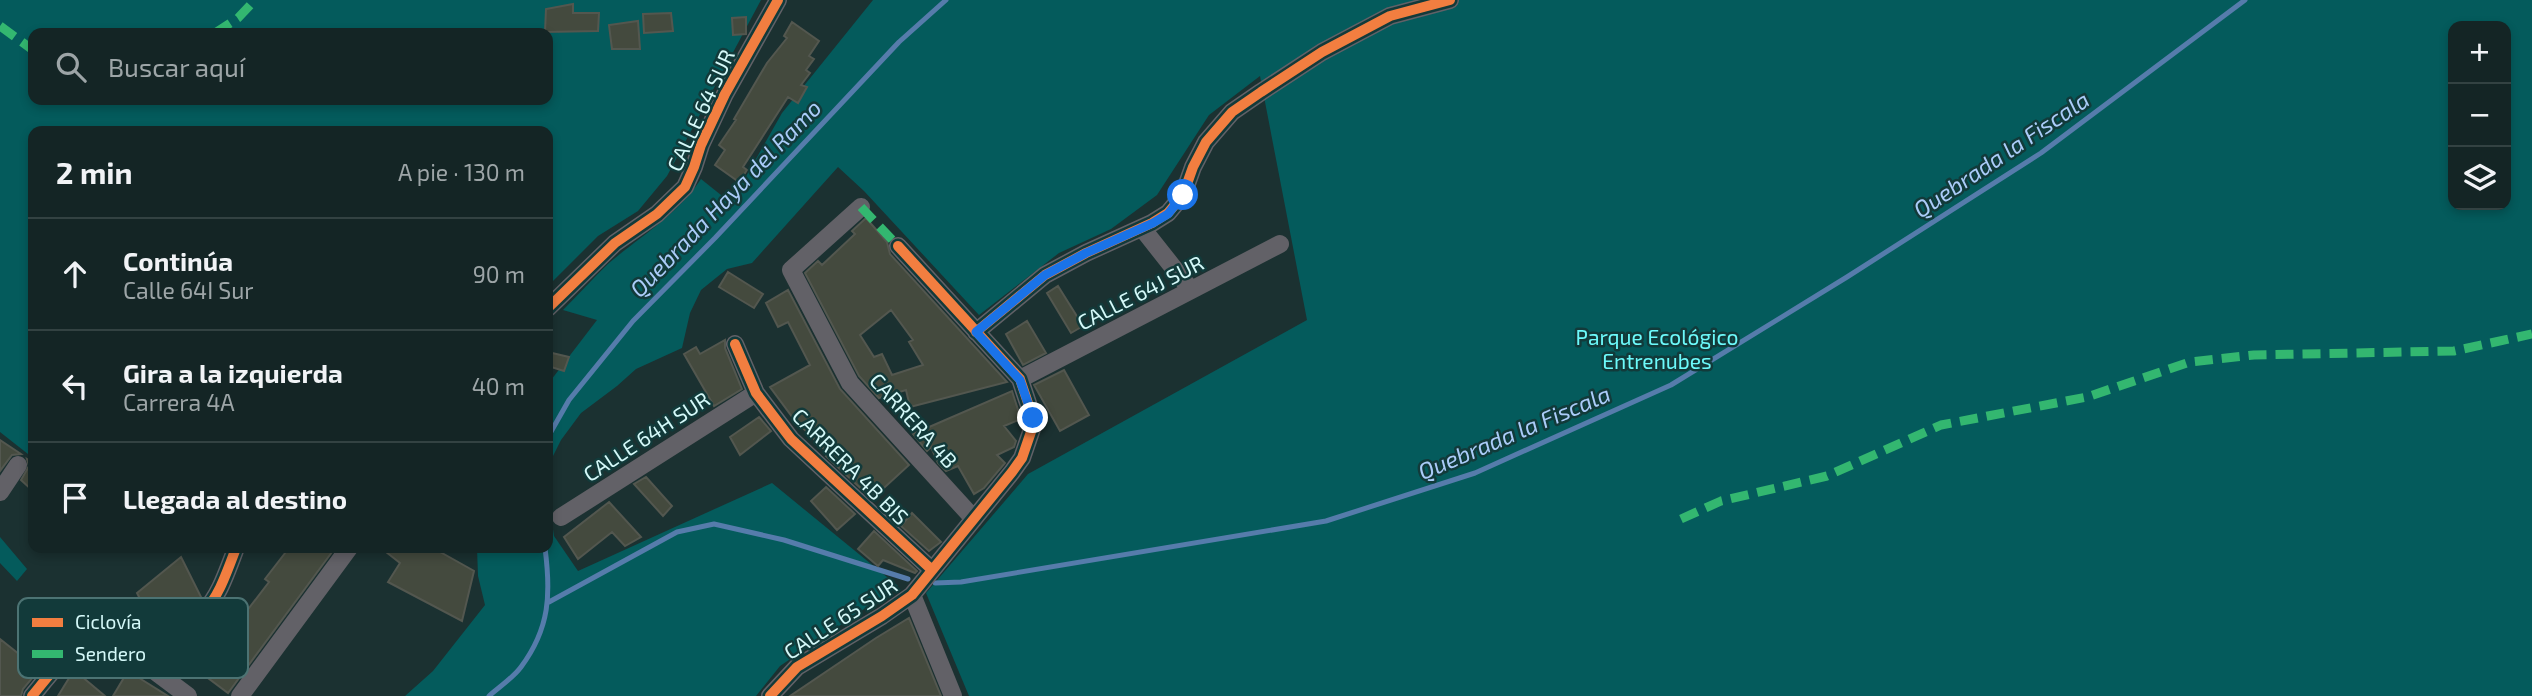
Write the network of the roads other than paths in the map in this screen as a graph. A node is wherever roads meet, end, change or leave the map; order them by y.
1 (778, 0) edge
2 (1450, 0) edge
3 (861, 206) dead end
4 (1142, 228) junction
5 (1280, 244) dead end
6 (898, 246) dead end
7 (1191, 290) junction
8 (553, 303) edge
9 (976, 332) junction
10 (734, 344) dead end
11 (1020, 380) junction
12 (756, 393) junction
13 (18, 465) dead end
14 (0, 492) edge
15 (561, 517) dead end
16 (974, 519) junction
17 (234, 553) edge
18 (345, 553) edge
19 (932, 570) junction
20 (912, 595) junction
21 (215, 598) edge
22 (47, 678) edge
23 (164, 678) edge
24 (774, 694) edge
25 (32, 696) edge
26 (188, 696) edge
27 (240, 696) edge
28 (953, 696) edge

1 - 8 street, CALLE 64 SUR
2 - 4 street
3 - 16 street, CARRERA 4B
4 - 7 street
4 - 9 street
5 - 7 street, CALLE 64J SUR
6 - 9 street
7 - 11 street, CALLE 64J SUR
9 - 11 street
10 - 12 street, CARRERA 4B BIS
11 - 16 street, CALLE 65 SUR
12 - 15 street, CALLE 64H SUR
12 - 19 street, CARRERA 4B BIS
13 - 14 street
16 - 19 street, CALLE 65 SUR
17 - 21 street
18 - 27 street
19 - 20 street, CALLE 65 SUR
20 - 24 street, CALLE 65 SUR
20 - 28 street
22 - 25 street
23 - 26 street

